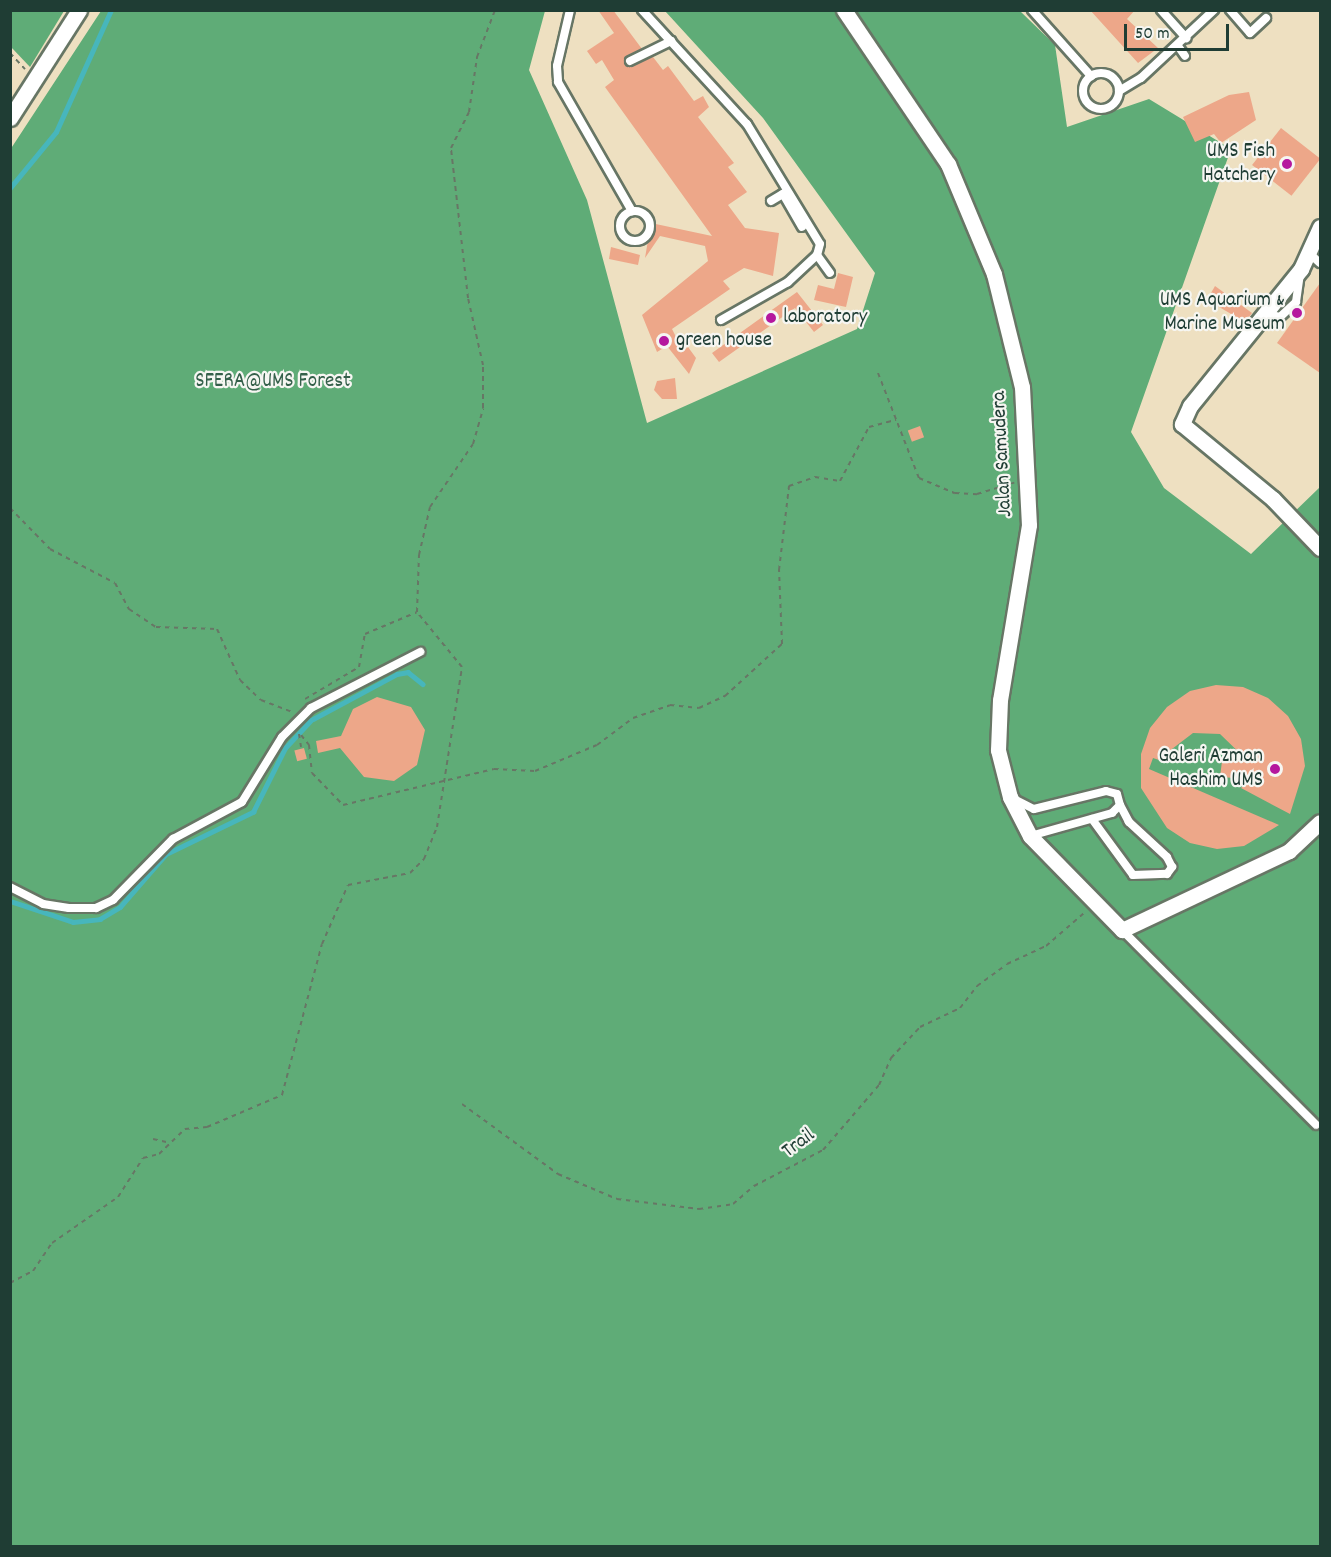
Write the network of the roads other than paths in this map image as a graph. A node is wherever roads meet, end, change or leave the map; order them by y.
1 (79, 10) edge
2 (570, 10) edge
3 (642, 10) edge
4 (844, 10) edge
5 (1032, 10) edge
6 (1161, 10) edge
7 (1214, 10) edge
8 (1230, 10) edge
9 (1266, 18) dead end
10 (1186, 38) junction
11 (671, 41) junction
12 (1178, 46) junction
13 (1185, 56) dead end
14 (630, 61) dead end
15 (1091, 76) junction
16 (1119, 91) junction
17 (10, 118) edge
18 (787, 192) junction
19 (771, 201) dead end
20 (632, 211) junction
21 (1320, 226) edge
22 (1306, 250) junction
23 (817, 255) junction
24 (1320, 263) edge
25 (830, 273) dead end
26 (720, 320) dead end
27 (1320, 548) edge
28 (420, 652) dead end
29 (1010, 797) junction
30 (1120, 805) junction
31 (1092, 819) junction
32 (1320, 822) edge
33 (1030, 836) junction
34 (10, 887) edge
35 (1122, 930) junction
36 (1316, 1125) dead end

1 - 17 street
2 - 20 lane
3 - 11 lane
4 - 29 street, Jalan Samudera
5 - 15 lane
6 - 10 lane
7 - 10 lane
8 - 9 lane
10 - 12 lane
11 - 14 lane
11 - 18 lane
12 - 13 lane
12 - 16 lane
15 - 16 lane
15 - 16 lane
18 - 19 lane
18 - 23 lane
20 - 20 lane
21 - 22 street
22 - 24 lane
22 - 27 street
23 - 25 lane
23 - 26 lane
28 - 34 lane
29 - 30 lane
29 - 33 street, Jalan Samudera
30 - 31 lane
30 - 31 lane
31 - 33 lane
32 - 35 street
33 - 35 street, Jalan Samudera
35 - 36 lane

